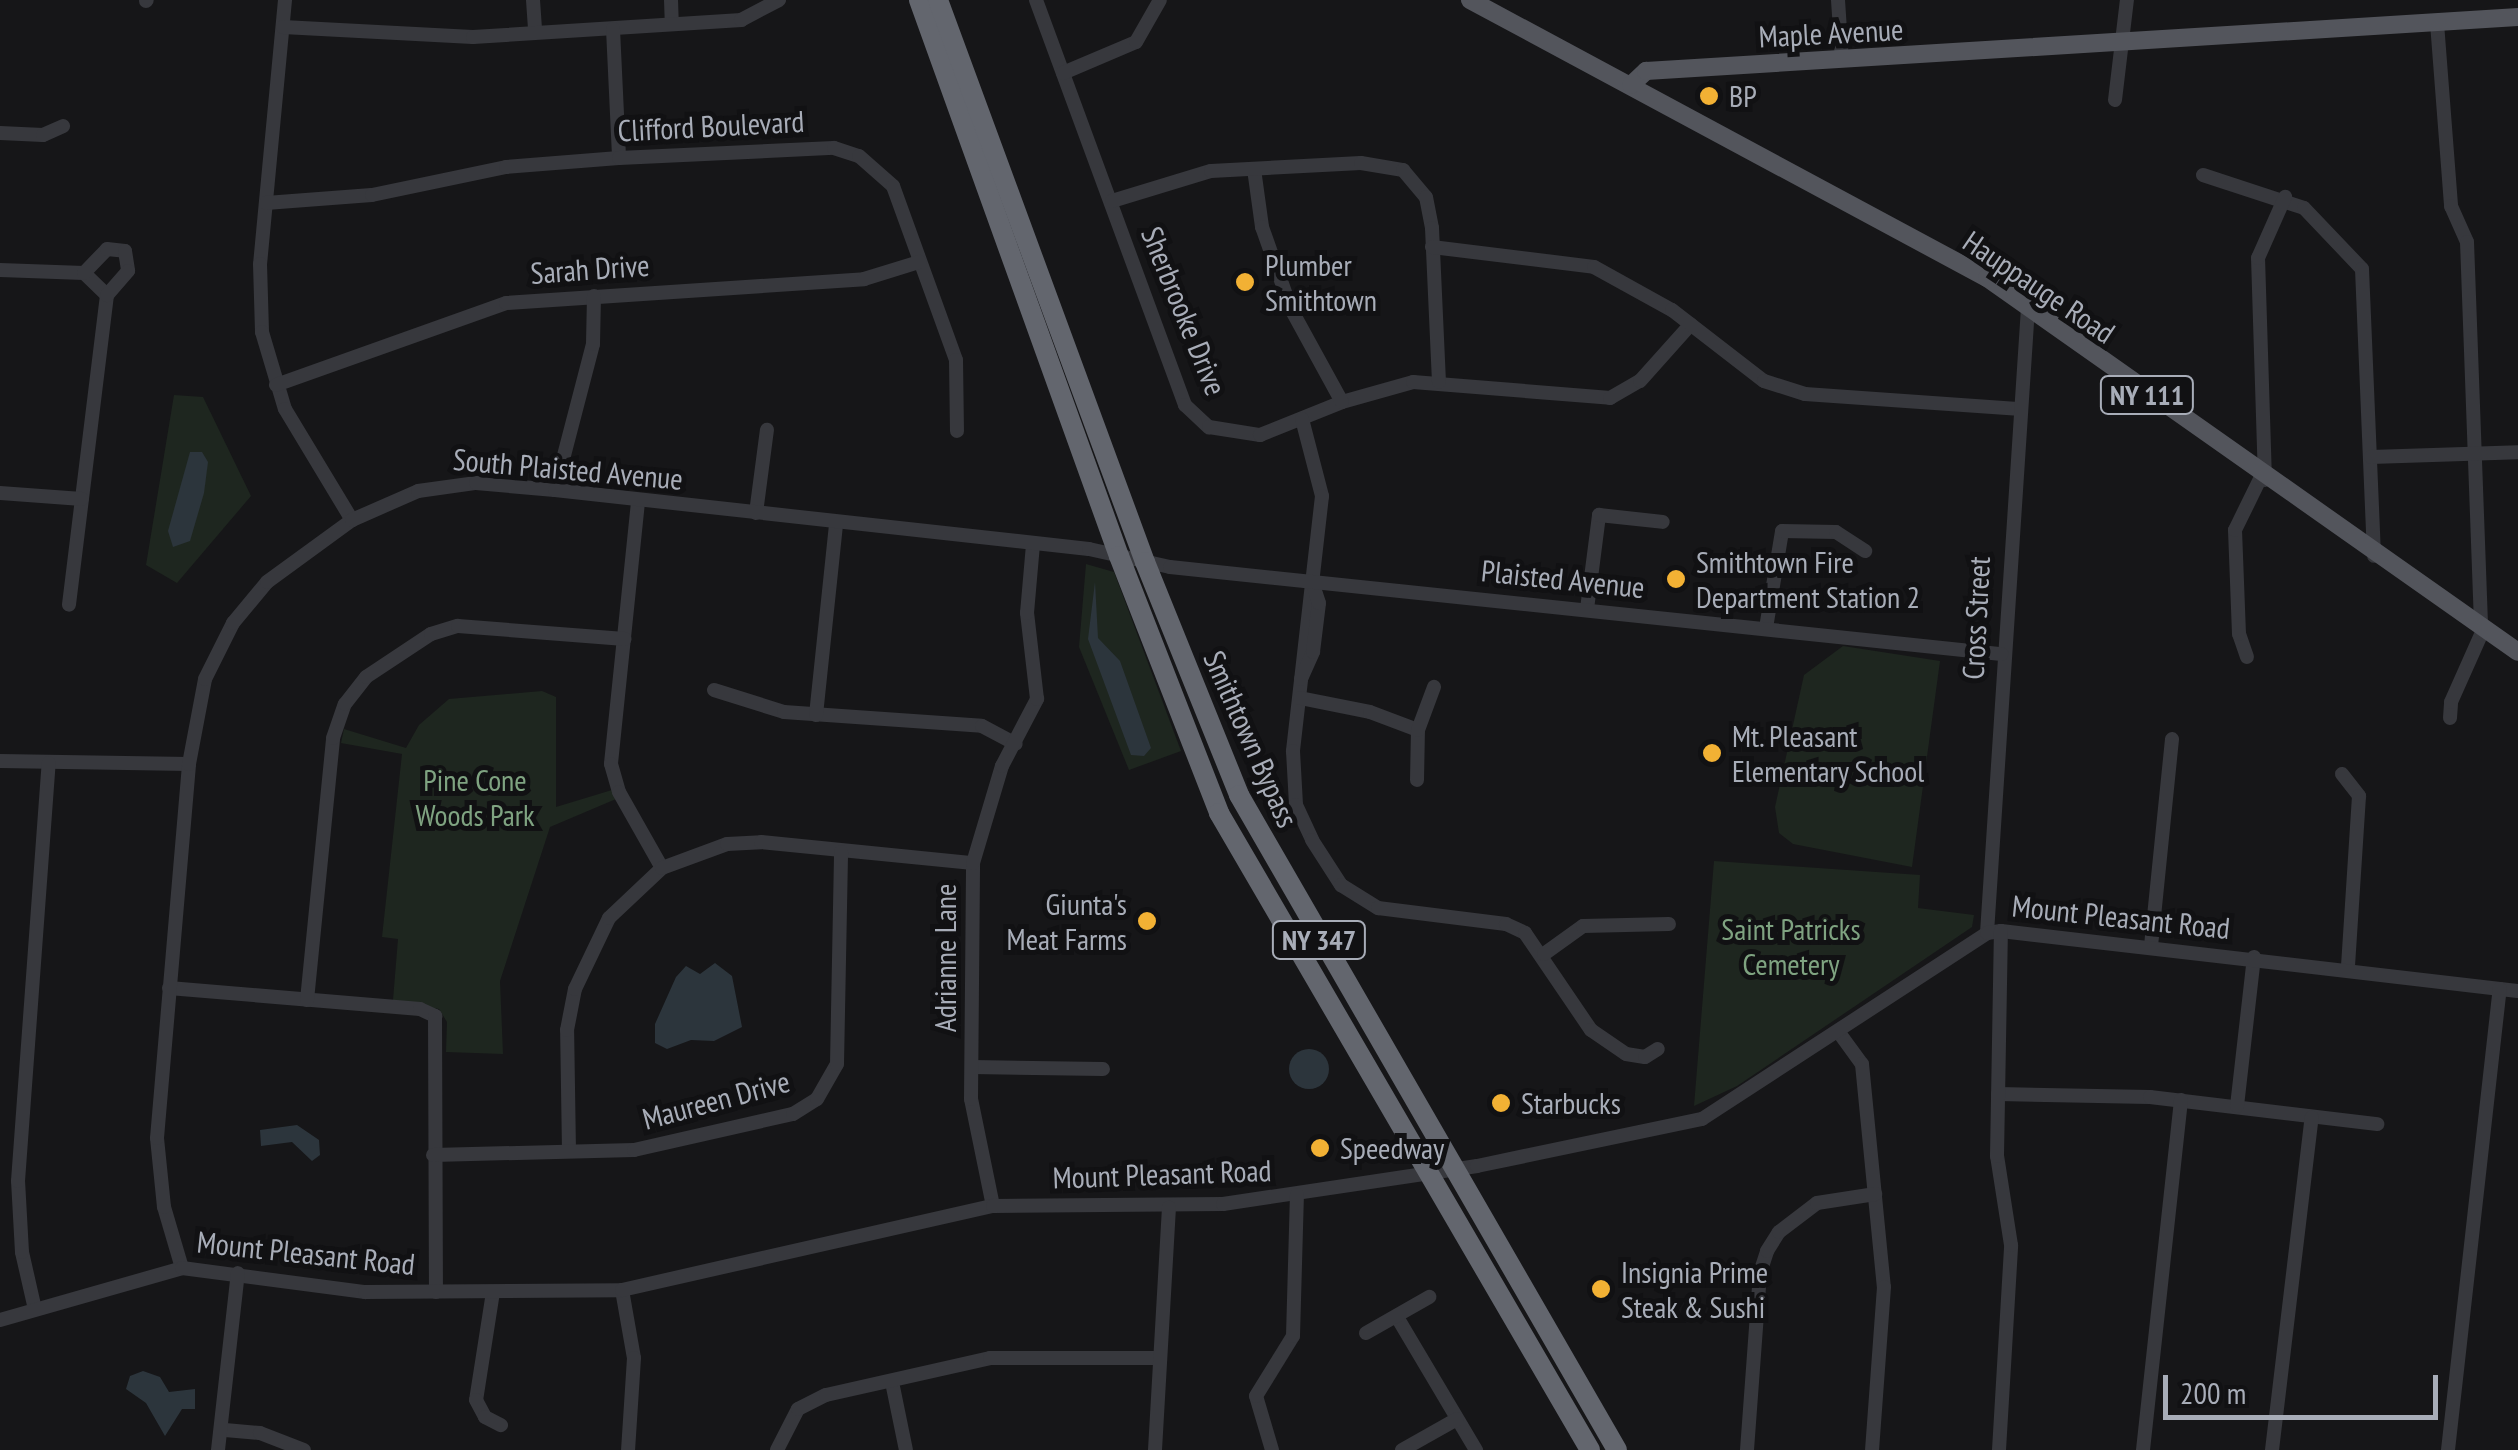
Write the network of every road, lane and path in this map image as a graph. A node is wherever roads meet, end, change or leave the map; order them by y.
1 (285, 0) edge
2 (533, 0) edge
3 (671, 0) edge
4 (779, 0) edge
5 (919, 0) edge
6 (938, 0) edge
7 (1036, 0) edge
8 (1160, 0) edge
9 (1470, 0) edge
10 (1838, 0) edge
11 (2127, 0) edge
12 (2518, 18) edge
13 (2437, 23) junction
14 (672, 24) junction
15 (284, 27) junction
16 (613, 29) junction
17 (535, 32) junction
18 (2125, 44) junction
19 (1842, 60) junction
20 (1063, 73) junction
21 (1631, 85) junction
22 (2115, 100) dead end
23 (63, 126) dead end
24 (0, 132) edge
25 (619, 158) junction
26 (1254, 169) junction
27 (2203, 175) dead end
28 (2285, 198) junction
29 (1112, 201) junction
30 (266, 203) junction
31 (1432, 247) junction
32 (920, 262) junction
33 (0, 270) edge
34 (84, 273) junction
35 (107, 295) junction
36 (594, 296) junction
37 (2028, 308) junction
38 (1690, 324) junction
39 (1439, 382) junction
40 (276, 384) junction
41 (1342, 402) junction
42 (2017, 408) junction
43 (1302, 420) junction
44 (766, 430) dead end
45 (957, 431) dead end
46 (2475, 452) junction
47 (2518, 452) edge
48 (2371, 456) junction
49 (2263, 479) junction
50 (555, 490) junction
51 (0, 492) edge
52 (82, 499) junction
53 (638, 502) junction
54 (756, 513) junction
55 (352, 520) junction
56 (1663, 522) dead end
57 (836, 525) junction
58 (1033, 544) junction
59 (1865, 551) dead end
60 (1119, 556) junction
61 (2374, 557) junction
62 (1145, 562) junction
63 (1312, 581) junction
64 (70, 605) dead end
65 (1587, 609) junction
66 (1766, 628) junction
67 (2482, 629) junction
68 (624, 640) junction
69 (2518, 652) edge
70 (2001, 654) junction
71 (2247, 657) dead end
72 (1434, 687) dead end
73 (714, 690) dead end
74 (1300, 698) junction
75 (816, 716) junction
76 (2450, 718) dead end
77 (1418, 730) junction
78 (2172, 739) dead end
79 (1016, 744) junction
80 (0, 761) edge
81 (50, 763) junction
82 (189, 764) junction
83 (2342, 774) dead end
84 (1417, 780) dead end
85 (841, 852) junction
86 (974, 863) junction
87 (662, 868) junction
88 (1669, 924) dead end
89 (1994, 932) junction
90 (2151, 946) junction
91 (1544, 954) junction
92 (2254, 958) junction
93 (2348, 968) junction
94 (169, 988) junction
95 (2500, 988) junction
96 (2518, 990) edge
97 (308, 1000) junction
98 (1840, 1034) junction
99 (1658, 1049) dead end
100 (972, 1067) junction
101 (1103, 1069) dead end
102 (1998, 1094) junction
103 (2181, 1100) junction
104 (2237, 1106) junction
105 (2312, 1117) junction
106 (2377, 1124) dead end
107 (570, 1151) junction
108 (433, 1155) junction
109 (1454, 1170) junction
110 (1425, 1176) junction
111 (1875, 1194) junction
112 (1297, 1195) junction
113 (993, 1206) junction
114 (1169, 1207) junction
115 (182, 1268) junction
116 (238, 1273) junction
117 (622, 1290) junction
118 (436, 1292) junction
119 (493, 1292) junction
120 (1429, 1298) dead end
121 (34, 1305) junction
122 (1397, 1317) junction
123 (0, 1320) edge
124 (1366, 1333) dead end
125 (1160, 1358) junction
126 (892, 1382) junction
127 (1457, 1419) junction
128 (501, 1425) dead end
129 (224, 1430) junction
130 (218, 1450) edge
131 (304, 1450) edge
132 (628, 1450) edge
133 (777, 1450) edge
134 (906, 1450) edge
135 (1154, 1450) edge
136 (1272, 1450) edge
137 (1402, 1450) edge
138 (1476, 1450) edge
139 (1590, 1450) edge
140 (1617, 1450) edge
141 (1748, 1450) edge
142 (1872, 1450) edge
143 (1999, 1450) edge
144 (2143, 1450) edge
145 (2272, 1450) edge
146 (2448, 1450) edge

1 - 15 street
2 - 17 street
3 - 14 street
4 - 14 street
5 - 60 highway, Smithtown Bypass / NY 347
6 - 62 highway, Smithtown Bypass / NY 347
7 - 20 street, Sherbrooke Drive
8 - 20 street
9 - 21 main road, NY 111
10 - 19 street
11 - 18 street
12 - 13 main road, Maple Avenue
13 - 18 main road, Maple Avenue
13 - 46 street
14 - 16 street
15 - 17 street
15 - 30 street
16 - 17 street
16 - 25 street
18 - 19 main road, Maple Avenue
18 - 22 street
19 - 21 main road, Maple Avenue
20 - 29 street, Sherbrooke Drive
21 - 37 main road, Hauppauge Road / NY 111
23 - 24 street
25 - 30 street, Clifford Boulevard
25 - 32 street, Clifford Boulevard
26 - 29 street
26 - 31 street
26 - 41 street
27 - 28 street
28 - 48 street
28 - 49 street
29 - 43 street, Sherbrooke Drive
30 - 40 street
31 - 38 street
31 - 39 street
32 - 36 street, Sarah Drive
32 - 45 street, Clifford Boulevard
33 - 34 street
34 - 35 street
34 - 35 street
35 - 52 street
36 - 40 street, Sarah Drive
36 - 50 street
37 - 42 street, Cross Street
37 - 49 main road, Hauppauge Road / NY 111
38 - 39 street, Sherbrooke Drive
38 - 42 street
39 - 41 street, Sherbrooke Drive
40 - 55 street
41 - 43 street, Sherbrooke Drive
42 - 70 street, Cross Street
43 - 63 street
44 - 54 street
46 - 47 street
46 - 48 street
46 - 67 street
48 - 61 street
49 - 61 main road, Hauppauge Road / NY 111
49 - 71 street
50 - 53 street, South Plaisted Avenue
50 - 55 street, South Plaisted Avenue
51 - 52 street
52 - 64 street
53 - 54 street, South Plaisted Avenue
53 - 68 street
54 - 57 street, South Plaisted Avenue
55 - 82 street, South Plaisted Avenue
56 - 65 street
57 - 58 street, South Plaisted Avenue
57 - 75 street
58 - 60 street, South Plaisted Avenue
58 - 79 street, Adrianne Lane
59 - 66 street
60 - 62 street, Plaisted Avenue
60 - 110 highway, Smithtown Bypass / NY 347
61 - 67 main road, Hauppauge Road / NY 111
62 - 63 street, Plaisted Avenue
62 - 109 highway, Smithtown Bypass / NY 347
63 - 65 street, Plaisted Avenue
63 - 74 street
65 - 66 street, Plaisted Avenue
66 - 70 street, Plaisted Avenue
67 - 69 main road, Hauppauge Road / NY 111
67 - 76 street
68 - 87 street
68 - 97 street
70 - 89 street, Cross Street
72 - 77 street
73 - 75 street
74 - 77 street
74 - 91 street
75 - 79 street
77 - 84 street
78 - 90 street
79 - 86 street, Adrianne Lane
80 - 81 street
81 - 82 street
81 - 121 street
82 - 94 street, South Plaisted Avenue
83 - 93 street
85 - 86 street
85 - 87 street
85 - 107 street, Maureen Drive
86 - 100 street, Adrianne Lane
87 - 107 street
88 - 91 street
89 - 90 street, Mount Pleasant Road
89 - 98 street, Mount Pleasant Road
89 - 102 street, Cross Street
90 - 92 street, Mount Pleasant Road
91 - 99 street
92 - 93 street, Mount Pleasant Road
92 - 104 street
93 - 95 street, Mount Pleasant Road
94 - 97 street
94 - 115 street, South Plaisted Avenue
95 - 96 street, Mount Pleasant Road
95 - 146 street
97 - 108 street
98 - 109 street, Mount Pleasant Road
98 - 111 street
100 - 101 street
100 - 113 street, Adrianne Lane
102 - 103 street
102 - 143 street, Cross Street
103 - 104 street
103 - 144 street
104 - 105 street
105 - 106 street
105 - 145 street
107 - 108 street, Maureen Drive
108 - 118 street
109 - 110 street, Mount Pleasant Road
109 - 140 highway, Smithtown Bypass / NY 347
110 - 112 street, Mount Pleasant Road
110 - 139 highway, Smithtown Bypass / NY 347
111 - 141 street
111 - 142 street
112 - 114 street, Mount Pleasant Road
112 - 136 street
113 - 114 street, Mount Pleasant Road
113 - 117 street, Mount Pleasant Road
114 - 125 street
115 - 116 street, Mount Pleasant Road
115 - 121 street, Mount Pleasant Road
116 - 118 street, Mount Pleasant Road
116 - 129 street
117 - 119 street, Mount Pleasant Road
117 - 132 street
118 - 119 street, Mount Pleasant Road
119 - 128 street
120 - 122 street
121 - 123 street, Mount Pleasant Road
122 - 124 street
122 - 127 street
125 - 126 street
125 - 135 street
126 - 133 street
126 - 134 street
127 - 137 street
127 - 138 street
129 - 130 street
129 - 131 street

